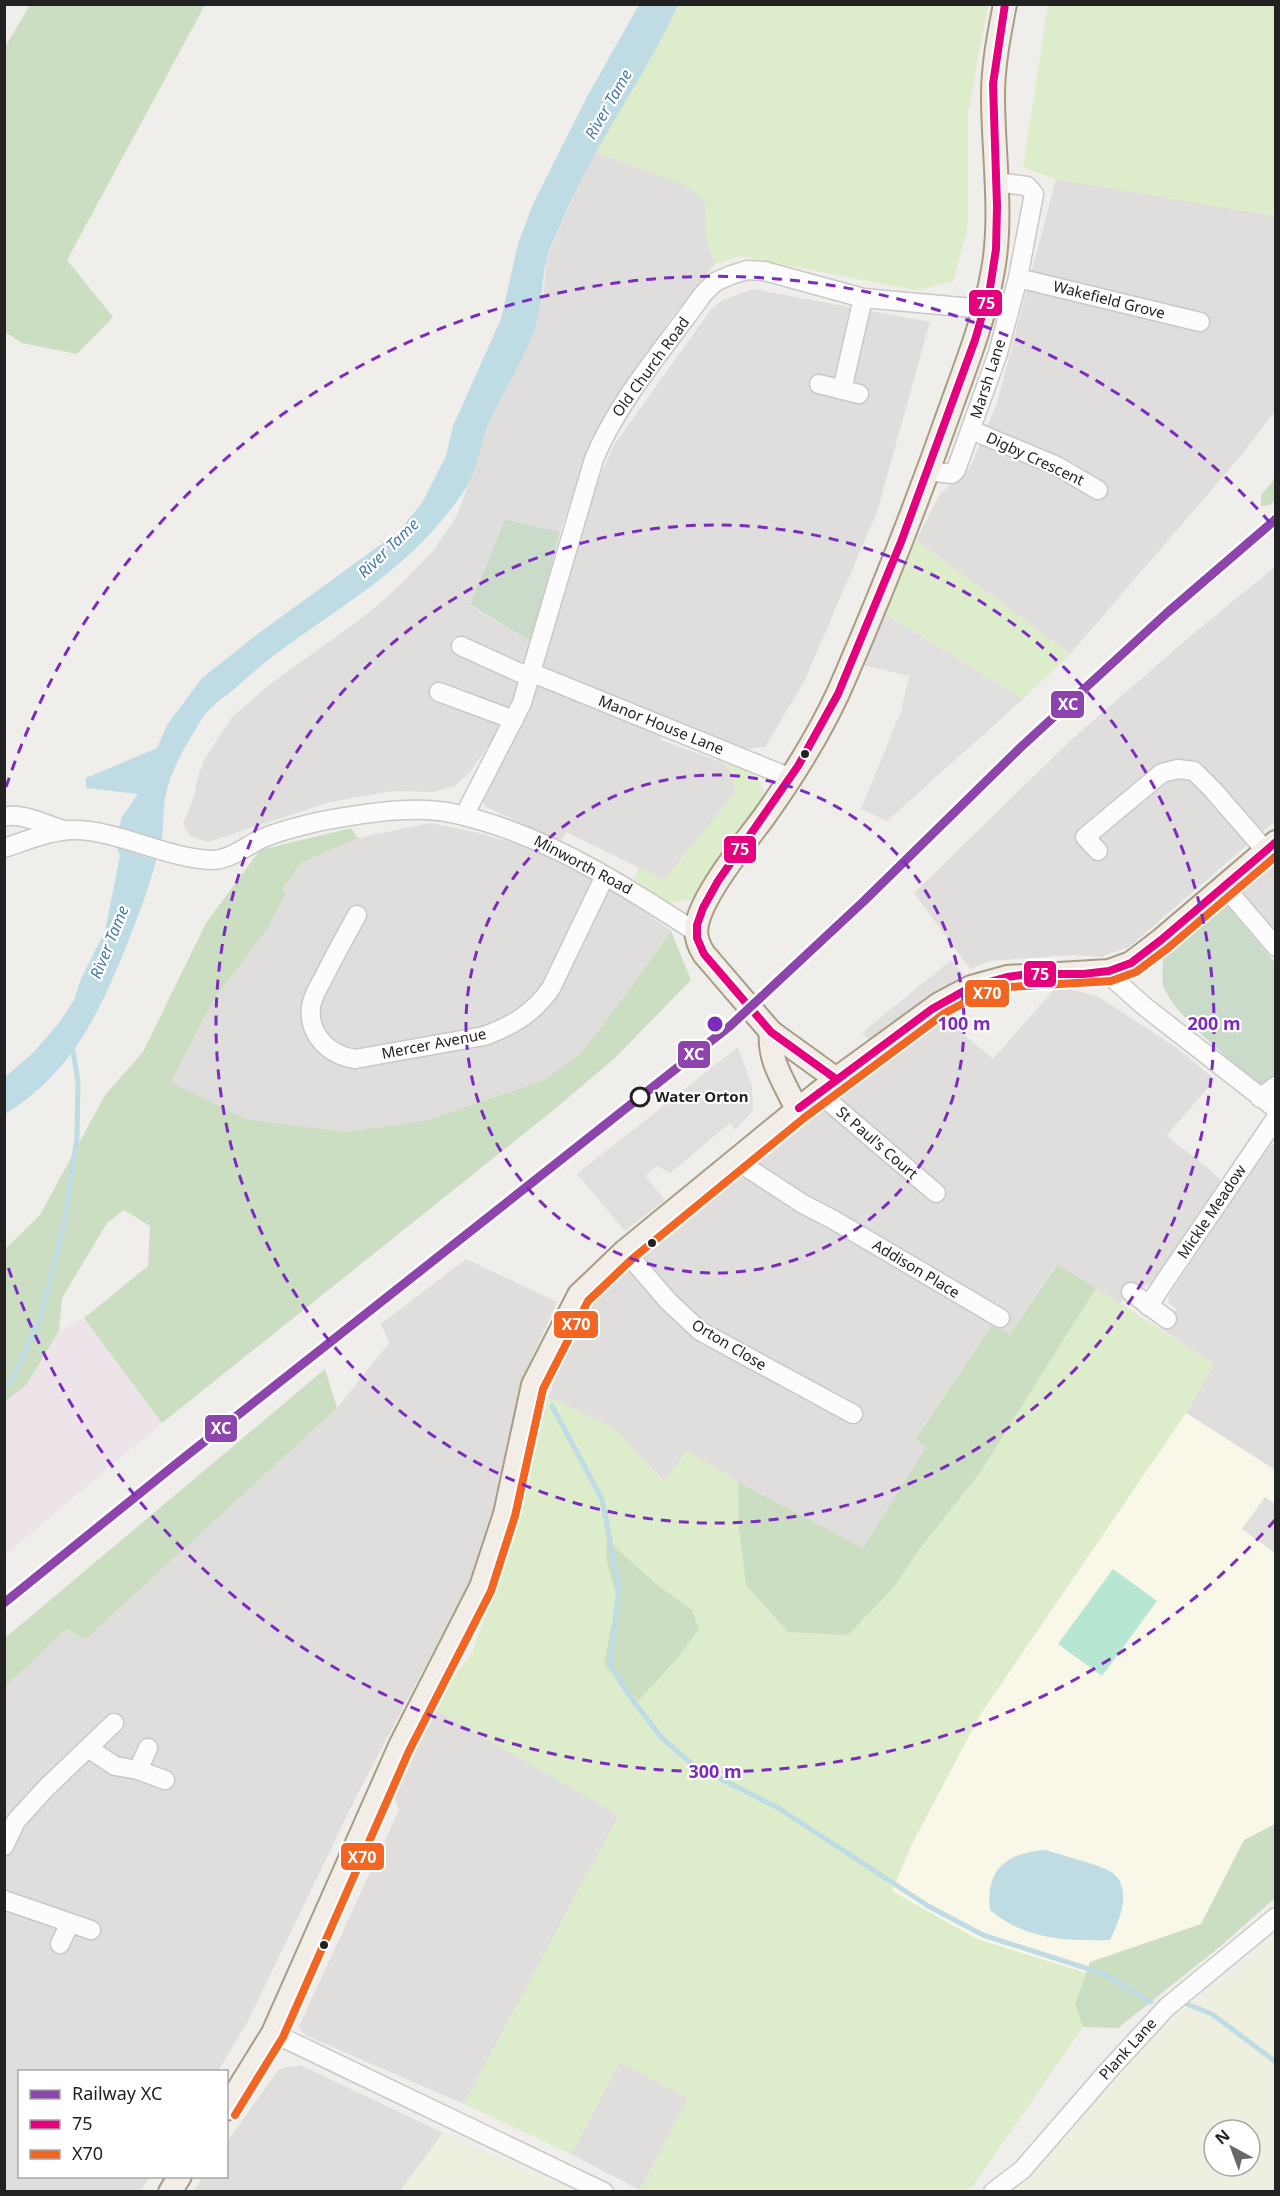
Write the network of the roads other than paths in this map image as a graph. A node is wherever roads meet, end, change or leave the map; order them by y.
1 (1005, 4) edge
2 (996, 182) junction
3 (1018, 278) junction
4 (863, 298) junction
5 (984, 309) junction
6 (1200, 322) dead end
7 (819, 384) dead end
8 (971, 430) junction
9 (928, 471) junction
10 (1098, 490) dead end
11 (460, 646) dead end
12 (530, 674) junction
13 (440, 693) dead end
14 (514, 720) junction
15 (791, 778) junction
16 (464, 816) junction
17 (4, 817) edge
18 (64, 830) junction
19 (1270, 846) edge
20 (4, 848) edge
21 (1098, 850) dead end
22 (605, 876) junction
23 (1224, 885) junction
24 (357, 915) dead end
25 (696, 932) junction
26 (1275, 947) edge
27 (1109, 971) junction
28 (768, 1028) junction
29 (827, 1086) junction
30 (1275, 1086) edge
31 (1260, 1098) junction
32 (1275, 1109) edge
33 (797, 1110) junction
34 (1275, 1118) edge
35 (737, 1161) junction
36 (936, 1193) dead end
37 (625, 1251) junction
38 (1131, 1292) dead end
39 (1148, 1306) junction
40 (1000, 1318) dead end
41 (1167, 1319) dead end
42 (853, 1414) dead end
43 (114, 1723) dead end
44 (88, 1748) junction
45 (148, 1748) dead end
46 (138, 1770) junction
47 (165, 1780) dead end
48 (4, 1846) edge
49 (4, 1900) edge
50 (1275, 1917) edge
51 (70, 1923) junction
52 (91, 1930) dead end
53 (60, 1944) dead end
54 (273, 2033) junction
55 (228, 2106) edge
56 (179, 2178) edge
57 (170, 2192) edge
58 (604, 2192) edge
59 (993, 2192) edge

1 - 2 main road, Marsh Lane
2 - 3 street, Marsh Lane
2 - 5 main road, Marsh Lane
3 - 6 street, Wakefield Grove
3 - 8 street, Marsh Lane
4 - 5 street, Old Church Road
4 - 7 street
4 - 12 street, Old Church Road
5 - 9 main road, Marsh Lane
8 - 9 street, Marsh Lane
8 - 10 street, Digby Crescent
9 - 15 main road, Marsh Lane
11 - 12 street, Manor House Lane
12 - 14 street, Old Church Road
12 - 15 street, Manor House Lane
13 - 14 street
14 - 16 street, Old Church Road
15 - 25 main road, Marsh Lane
16 - 18 street, Minworth Road
16 - 22 street, Minworth Road
17 - 18 street
18 - 20 street
19 - 21 street
19 - 23 main road
22 - 24 street, Mercer Avenue
22 - 25 street, Minworth Road
23 - 26 street
23 - 27 main road
25 - 28 main road
27 - 29 main road
27 - 31 street
28 - 29 main road
28 - 33 main road
29 - 33 main road
29 - 36 street, St Paul's Court
30 - 31 street
31 - 32 street
33 - 35 main road
34 - 39 street, Mickle Meadow
35 - 37 main road
35 - 40 street, Addison Place
37 - 42 street, Orton Close
37 - 54 main road
38 - 39 street
39 - 41 street
43 - 44 street
44 - 46 street
44 - 48 street
45 - 46 street
46 - 47 street
49 - 51 street
50 - 59 street, Plank Lane
51 - 52 street
51 - 53 street
54 - 55 main road
54 - 58 street
56 - 57 main road

